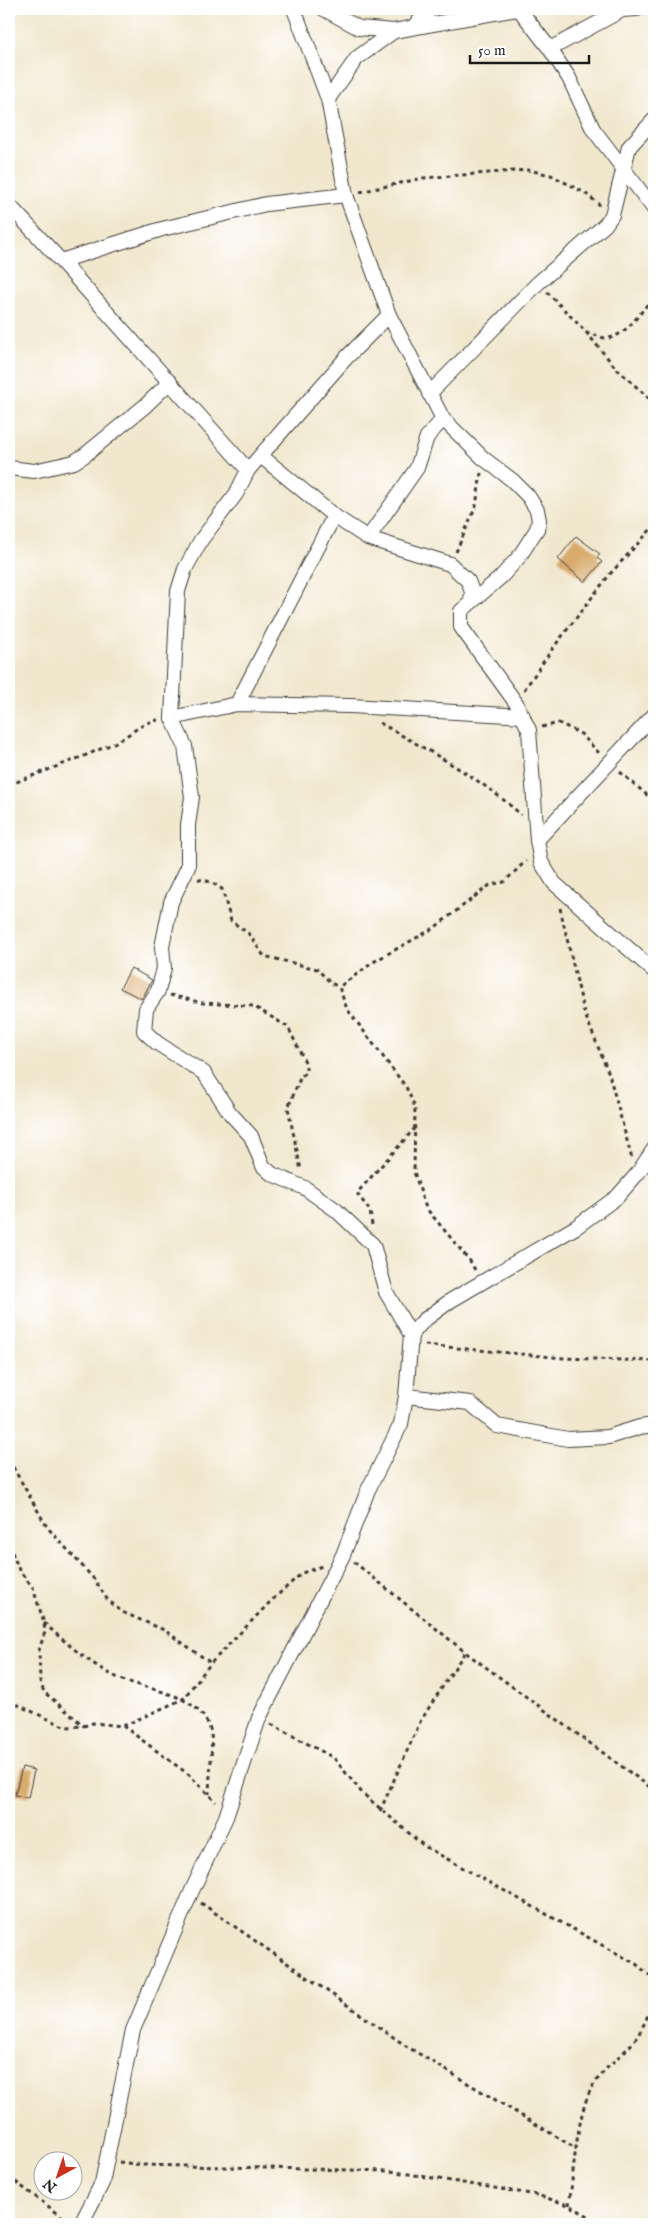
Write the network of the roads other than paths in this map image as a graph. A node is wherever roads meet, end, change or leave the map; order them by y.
1 (294, 9) edge
2 (324, 9) edge
3 (431, 9) edge
4 (518, 9) edge
5 (637, 9) edge
6 (413, 27) junction
7 (394, 31) junction
8 (550, 49) junction
9 (328, 99) junction
10 (654, 120) edge
11 (624, 170) junction
12 (346, 195) junction
13 (9, 205) edge
14 (654, 210) edge
15 (61, 261) junction
16 (389, 315) junction
17 (170, 382) junction
18 (429, 394) junction
19 (443, 419) junction
20 (261, 456) junction
21 (9, 468) edge
22 (248, 470) junction
23 (334, 516) junction
24 (368, 538) junction
25 (471, 601) junction
26 (237, 704) junction
27 (523, 716) junction
28 (654, 716) edge
29 (172, 718) junction
30 (536, 835) junction
31 (654, 971) edge
32 (654, 1149) edge
33 (410, 1340) junction
34 (406, 1396) junction
35 (654, 1425) edge
36 (81, 2224) edge

1 - 9 street
2 - 7 street
3 - 6 street
4 - 6 street
4 - 8 street
5 - 8 street
6 - 7 street
7 - 9 street
8 - 11 street
9 - 12 street
10 - 11 street
11 - 14 street
11 - 18 street
12 - 15 street
12 - 16 street
13 - 15 street
15 - 17 street
16 - 18 street
16 - 20 street
17 - 21 street
17 - 22 street
18 - 19 street
19 - 24 street
19 - 25 street
20 - 22 street
20 - 23 street
22 - 29 street
23 - 24 street
23 - 26 street
24 - 25 street
25 - 27 street
26 - 27 street
26 - 29 street
27 - 30 street
28 - 30 street
29 - 33 street
30 - 31 street
32 - 33 street
33 - 34 street
34 - 35 street
34 - 36 street

